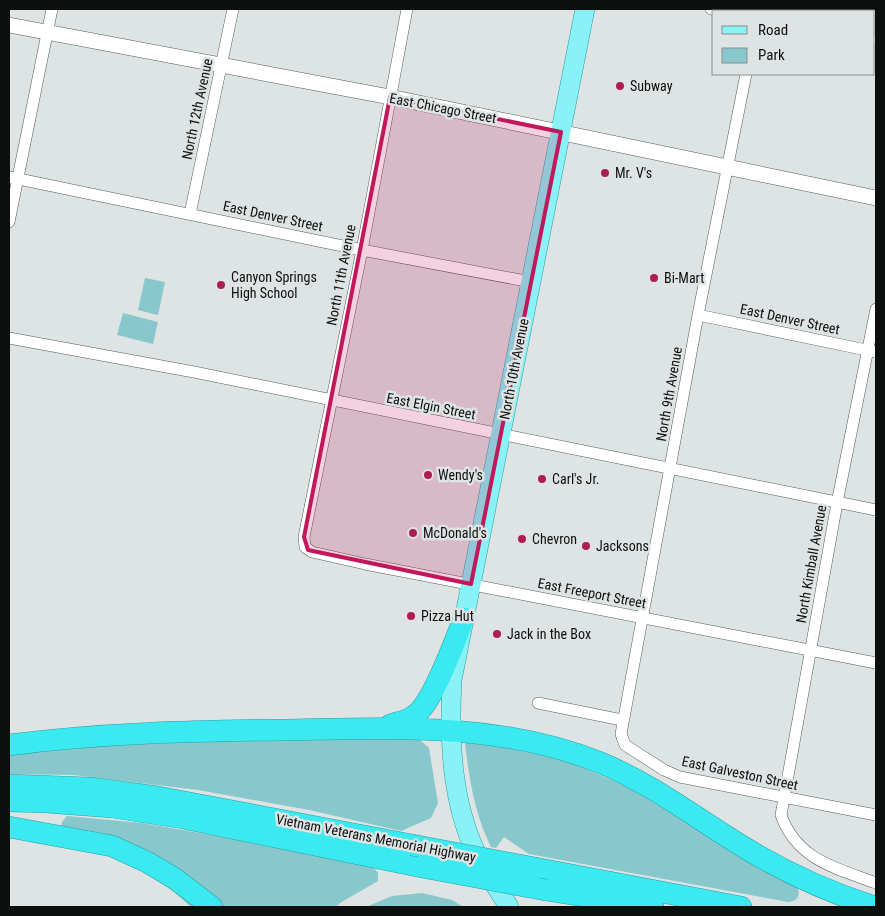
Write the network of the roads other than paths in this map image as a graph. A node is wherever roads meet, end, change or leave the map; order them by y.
1 (52, 9) edge
2 (233, 9) edge
3 (406, 9) edge
4 (585, 9) edge
5 (9, 24) edge
6 (47, 32) junction
7 (222, 66) junction
8 (746, 75) edge
9 (390, 97) junction
10 (561, 132) junction
11 (728, 168) junction
12 (13, 178) edge
13 (876, 198) edge
14 (190, 214) junction
15 (9, 222) edge
16 (362, 250) junction
17 (531, 282) junction
18 (876, 309) edge
19 (698, 315) junction
20 (9, 338) edge
21 (872, 351) edge
22 (331, 401) junction
23 (501, 435) junction
24 (670, 469) junction
25 (837, 503) junction
26 (876, 510) edge
27 (305, 547) joint
28 (471, 584) junction
29 (464, 618) junction
30 (642, 618) junction
31 (811, 650) junction
32 (876, 663) edge
33 (538, 703) dead end
34 (622, 720) junction
35 (372, 728) junction
36 (450, 731) junction
37 (9, 745) edge
38 (9, 785) edge
39 (783, 798) junction
40 (9, 801) edge
41 (876, 816) edge
42 (9, 827) edge
43 (876, 882) edge
44 (212, 907) edge
45 (509, 907) edge
46 (653, 907) edge
47 (741, 907) edge
48 (874, 907) edge

1 - 6 street
2 - 7 street, North 12th Avenue
3 - 9 street, North 11th Avenue
4 - 10 main road, North 10th Avenue
5 - 6 street, East Chicago Street
6 - 7 street, East Chicago Street
6 - 12 street
7 - 9 street, East Chicago Street
7 - 14 street, North 12th Avenue
8 - 11 street, North 9th Avenue
9 - 10 street, East Chicago Street
9 - 16 street, North 11th Avenue
10 - 11 street, East Chicago Street
10 - 17 main road, North 10th Avenue
11 - 13 street, East Chicago Street
11 - 19 street, North 9th Avenue
12 - 14 street, East Denver Street
12 - 15 street
14 - 16 street, East Denver Street
16 - 17 street, East Denver Street
16 - 22 street, North 11th Avenue
17 - 23 main road, North 10th Avenue
18 - 21 street, North Kimball Avenue
19 - 21 street, East Denver Street
19 - 24 street, North 9th Avenue
20 - 22 street, East Elgin Street
21 - 25 street, North Kimball Avenue
22 - 23 street, East Elgin Street
22 - 27 street, North 11th Avenue
23 - 24 street, East Elgin Street
23 - 28 main road, North 10th Avenue
24 - 25 street, East Elgin Street
24 - 30 street, North 9th Avenue
25 - 26 street, East Elgin Street
25 - 31 street, North Kimball Avenue
27 - 28 street, East Freeport Street
28 - 29 main road, North 10th Avenue
28 - 30 street, East Freeport Street
29 - 35 highway
29 - 36 main road, North 10th Avenue
30 - 31 street, East Freeport Street
30 - 34 street, North 9th Avenue
31 - 32 street, East Freeport Street
31 - 39 street, North Kimball Avenue
33 - 34 street
34 - 39 street, East Galveston Street
35 - 36 highway
35 - 37 highway
36 - 45 main road, North 10th Avenue
36 - 48 highway
38 - 47 highway, Vietnam Veterans Memorial Highway, bridge
39 - 41 street, East Galveston Street
39 - 43 street, North Kimball Avenue
40 - 46 highway, Vietnam Veterans Memorial Highway, bridge
42 - 44 highway

